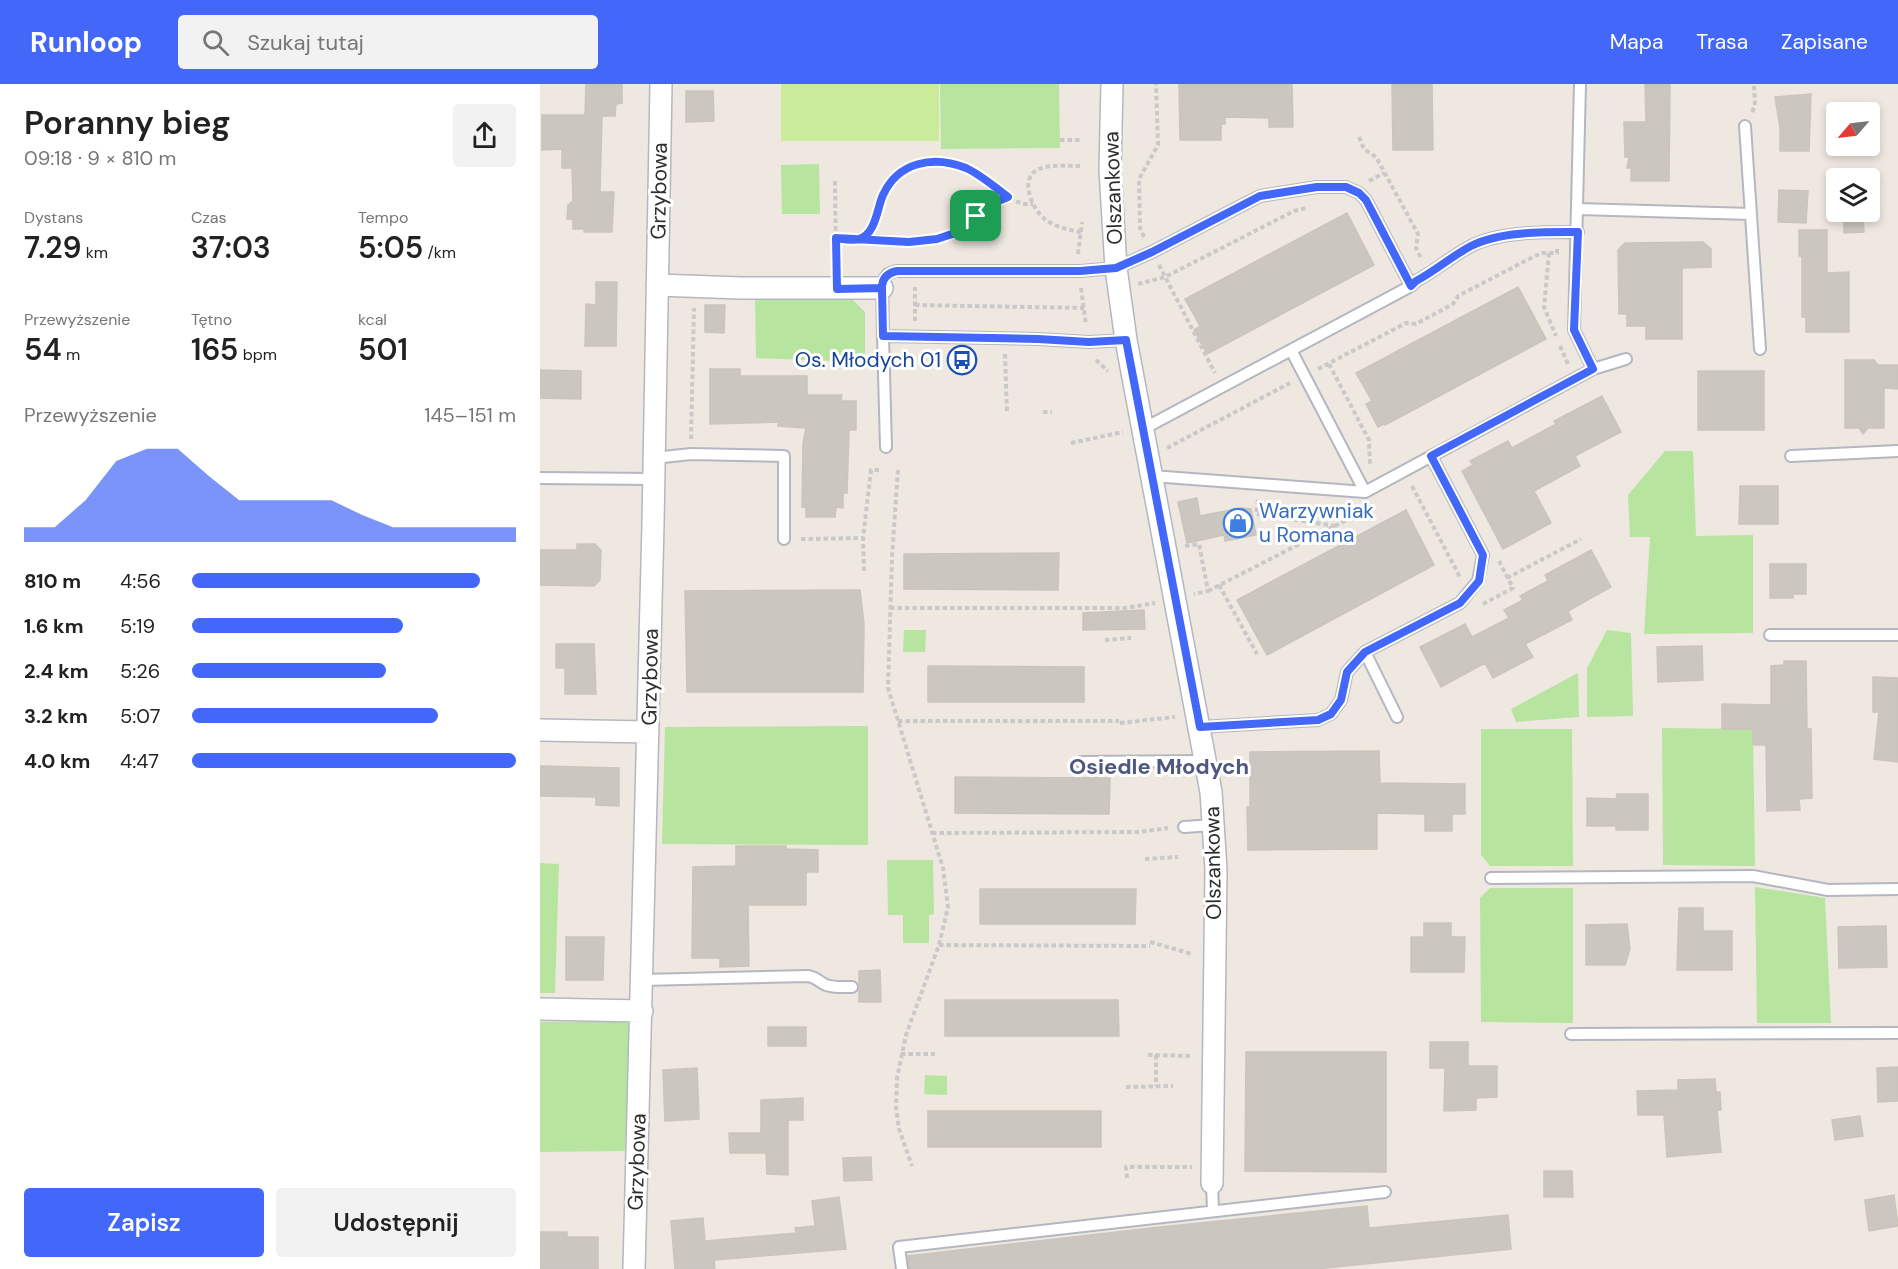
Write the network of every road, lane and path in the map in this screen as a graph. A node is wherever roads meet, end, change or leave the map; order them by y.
1 (661, 84) edge
2 (1112, 84) edge
3 (1581, 84) edge
4 (1754, 84) edge
5 (1745, 126) joint
6 (1359, 137) dead end
7 (1060, 140) dead end
8 (1082, 140) dead end
9 (1081, 166) dead end
10 (1384, 173) junction
11 (835, 181) dead end
12 (1359, 193) junction
13 (1008, 197) junction
14 (1033, 204) junction
15 (1315, 205) dead end
16 (1578, 209) junction
17 (1750, 214) junction
18 (1082, 222) dead end
19 (1081, 232) junction
20 (1578, 232) junction
21 (836, 238) junction
22 (860, 239) junction
23 (1542, 253) dead end
24 (1078, 254) dead end
25 (1116, 268) junction
26 (915, 271) junction
27 (1429, 274) junction
28 (657, 285) junction
29 (1134, 286) dead end
30 (1411, 286) junction
31 (882, 288) junction
32 (837, 289) junction
33 (1081, 290) dead end
34 (694, 296) dead end
35 (915, 305) junction
36 (1084, 308) junction
37 (915, 325) dead end
38 (1087, 328) dead end
39 (883, 336) junction
40 (1126, 340) junction
41 (1760, 349) dead end
42 (1291, 350) junction
43 (1092, 358) dead end
44 (1626, 359) dead end
45 (1329, 363) junction
46 (1593, 369) junction
47 (1006, 372) dead end
48 (1305, 375) junction
49 (1112, 377) dead end
50 (1043, 412) dead end
51 (1052, 412) dead end
52 (1007, 413) dead end
53 (1133, 431) junction
54 (1071, 443) dead end
55 (886, 447) dead end
56 (1161, 451) dead end
57 (1898, 451) edge
58 (691, 454) junction
59 (1431, 456) junction
60 (1791, 456) dead end
61 (654, 458) junction
62 (1370, 468) dead end
63 (882, 470) dead end
64 (898, 470) dead end
65 (1152, 476) junction
66 (540, 478) edge
67 (654, 479) junction
68 (1412, 486) dead end
69 (1365, 492) junction
70 (1259, 498) dead end
71 (1370, 508) dead end
72 (1337, 526) junction
73 (863, 538) junction
74 (784, 539) joint
75 (1581, 539) dead end
76 (1180, 547) dead end
77 (864, 571) dead end
78 (1508, 578) dead end
79 (1220, 585) junction
80 (1208, 591) junction
81 (1468, 593) junction
82 (1176, 599) junction
83 (890, 608) junction
84 (1770, 635) dead end
85 (1898, 635) edge
86 (1131, 638) dead end
87 (1105, 640) dead end
88 (1365, 652) junction
89 (1257, 654) dead end
90 (1397, 717) dead end
91 (898, 721) junction
92 (1199, 721) junction
93 (540, 730) edge
94 (648, 732) junction
95 (1206, 761) junction
96 (1081, 762) dead end
97 (1213, 825) junction
98 (1184, 827) joint
99 (932, 833) junction
100 (1178, 857) dead end
101 (1145, 859) dead end
102 (1491, 878) dead end
103 (1898, 889) edge
104 (939, 945) junction
105 (1214, 960) junction
106 (643, 980) junction
107 (852, 987) dead end
108 (540, 1009) edge
109 (642, 1011) junction
110 (1898, 1033) edge
111 (1571, 1034) dead end
112 (901, 1054) junction
113 (935, 1054) dead end
114 (1148, 1055) dead end
115 (1156, 1055) junction
116 (1212, 1057) junction
117 (1156, 1086) junction
118 (1173, 1086) dead end
119 (1126, 1087) dead end
120 (912, 1166) dead end
121 (1211, 1175) junction
122 (1127, 1178) dead end
123 (1385, 1192) dead end
124 (1213, 1211) junction
125 (634, 1269) edge
126 (902, 1269) edge

1 - 28 street, Grzybowa
2 - 25 street, Olszankowa
3 - 16 lane
4 - 5 path
5 - 17 lane
6 - 10 path
7 - 8 path
9 - 14 path
10 - 12 path
10 - 27 path
11 - 21 path
12 - 25 lane
12 - 30 lane
13 - 14 path
13 - 22 path
13 - 22 path
14 - 19 path
15 - 29 path
16 - 17 lane
16 - 20 lane
17 - 41 lane
18 - 19 path
19 - 24 path
20 - 27 lane
20 - 46 lane
21 - 22 path
21 - 32 path
23 - 45 path
25 - 26 lane
25 - 40 street, Olszankowa
26 - 31 lane
26 - 35 path
27 - 30 lane
28 - 32 street
28 - 61 street, Grzybowa
30 - 42 lane
31 - 32 street
31 - 39 lane
33 - 36 path
34 - 58 path
35 - 36 path
35 - 37 path
36 - 38 path
39 - 40 lane
39 - 55 lane
40 - 53 street, Olszankowa
42 - 48 lane
42 - 53 lane
43 - 49 path
44 - 46 lane
45 - 48 path
45 - 62 path
46 - 59 lane
47 - 52 path
48 - 56 path
48 - 69 lane
50 - 51 path
53 - 54 path
53 - 65 street, Olszankowa
57 - 60 lane
58 - 61 lane
58 - 74 lane
59 - 69 lane
59 - 81 lane
61 - 67 street, Grzybowa
63 - 73 path
64 - 83 path
65 - 69 lane
65 - 82 street, Olszankowa
66 - 67 lane
67 - 94 street, Grzybowa
68 - 81 path
70 - 72 path
71 - 72 path
72 - 79 path
73 - 74 path
73 - 77 path
75 - 78 path
76 - 80 path
79 - 80 path
79 - 89 path
80 - 82 path
81 - 88 lane
82 - 83 path
82 - 92 street, Olszankowa
83 - 91 path
84 - 85 lane
86 - 87 path
88 - 90 lane
88 - 92 lane
91 - 92 path
91 - 99 path
92 - 95 street, Olszankowa
93 - 94 street
94 - 106 street, Grzybowa
95 - 96 lane
95 - 97 street, Olszankowa
97 - 98 lane
97 - 105 street, Olszankowa
98 - 99 path
99 - 104 path
100 - 101 path
102 - 103 lane
104 - 105 path
104 - 112 path
105 - 116 street, Olszankowa
106 - 107 lane
106 - 109 street, Grzybowa
108 - 109 street
109 - 125 street, Grzybowa
110 - 111 lane
112 - 113 path
112 - 120 path
114 - 115 path
115 - 116 path
115 - 117 path
116 - 121 street, Olszankowa
117 - 118 path
117 - 119 path
121 - 122 path
121 - 124 lane
123 - 124 lane
124 - 126 lane

